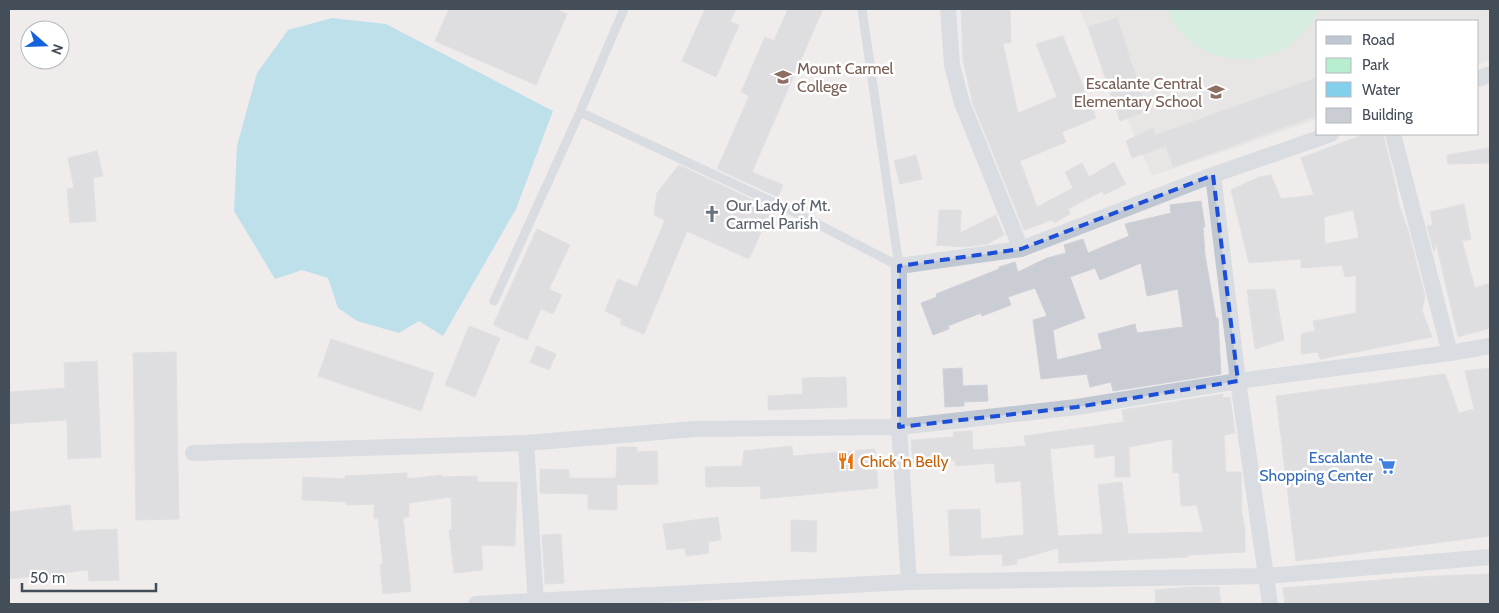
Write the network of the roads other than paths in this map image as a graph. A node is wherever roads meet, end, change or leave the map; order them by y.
1 (624, 9) edge
2 (862, 9) edge
3 (948, 9) edge
4 (580, 112) junction
5 (1327, 135) edge
6 (1393, 135) edge
7 (1213, 175) junction
8 (1021, 249) junction
9 (899, 266) junction
10 (494, 301) dead end
11 (1490, 346) edge
12 (1450, 353) junction
13 (1238, 381) junction
14 (899, 427) junction
15 (526, 443) junction
16 (193, 452) dead end
17 (1490, 557) edge
18 (1267, 576) junction
19 (909, 582) junction
20 (536, 603) edge
21 (476, 604) edge
22 (1270, 604) edge

1 - 4 lane
2 - 9 lane
3 - 8 street
4 - 9 lane
4 - 10 lane
5 - 7 street
6 - 12 street
7 - 8 street
7 - 13 street
8 - 9 street
9 - 14 street
11 - 12 street
12 - 13 street
13 - 14 street
13 - 18 street
14 - 15 street
14 - 19 street
15 - 16 street
15 - 20 street
17 - 18 street
18 - 19 street
18 - 22 street
19 - 20 street
20 - 21 street

